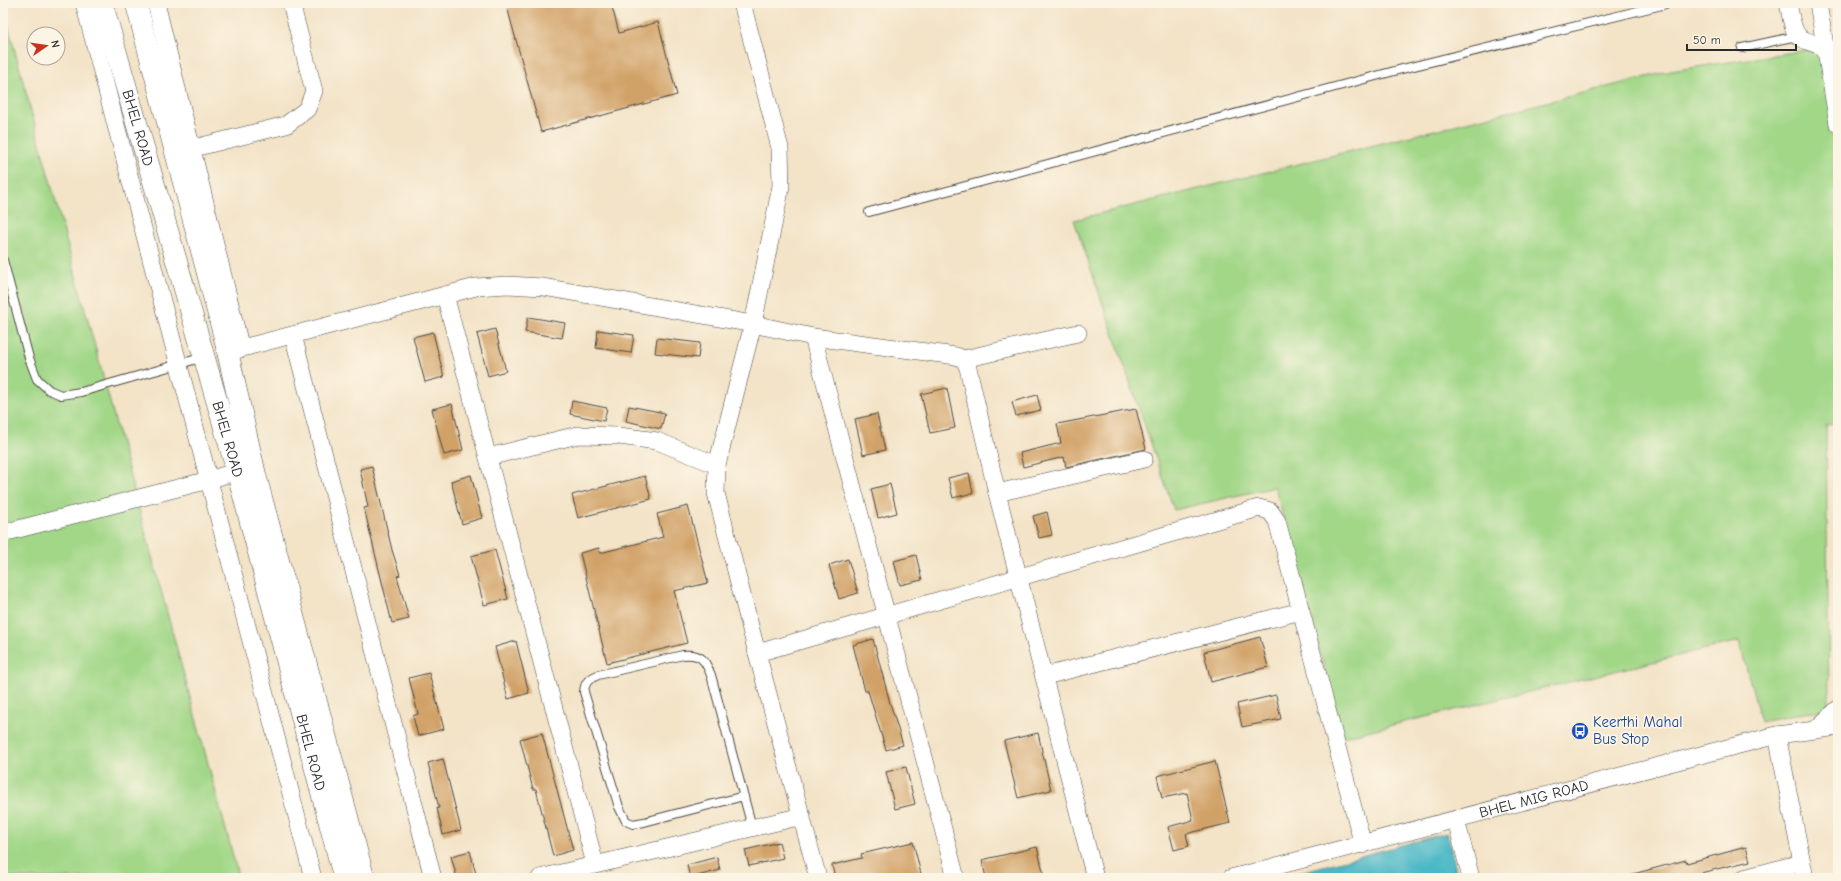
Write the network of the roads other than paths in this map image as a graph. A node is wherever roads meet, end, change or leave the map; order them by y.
1 (84, 3) edge
2 (102, 3) edge
3 (136, 3) edge
4 (156, 3) edge
5 (291, 3) edge
6 (742, 3) edge
7 (1670, 3) edge
8 (1788, 3) edge
9 (1818, 3) edge
10 (1797, 36) junction
11 (1825, 47) junction
12 (1742, 48) dead end
13 (1838, 124) edge
14 (184, 151) junction
15 (869, 212) dead end
16 (3, 260) edge
17 (445, 295) junction
18 (753, 324) junction
19 (1078, 333) dead end
20 (293, 335) junction
21 (812, 337) junction
22 (234, 351) junction
23 (205, 357) junction
24 (964, 359) junction
25 (178, 365) junction
26 (488, 457) junction
27 (1144, 459) dead end
28 (717, 465) junction
29 (237, 471) junction
30 (209, 480) junction
31 (997, 493) junction
32 (3, 533) edge
33 (1018, 577) junction
34 (1301, 611) junction
35 (885, 616) junction
36 (756, 653) junction
37 (1045, 676) junction
38 (1838, 709) edge
39 (1838, 727) edge
40 (1816, 730) junction
41 (1777, 735) junction
42 (744, 796) junction
43 (802, 816) junction
44 (1456, 820) junction
45 (752, 828) junction
46 (1363, 845) junction
47 (595, 864) junction
48 (1803, 870) edge
49 (312, 878) edge
50 (344, 878) edge
51 (364, 878) edge
52 (433, 878) edge
53 (540, 878) edge
54 (818, 878) edge
55 (956, 878) edge
56 (1095, 878) edge
57 (1231, 878) edge
58 (1471, 878) edge
59 (1744, 878) edge

1 - 25 street
2 - 23 street, BHEL ROAD
3 - 14 street, BHEL ROAD
4 - 14 street
5 - 14 street
6 - 18 street
7 - 15 lane
8 - 10 street
9 - 11 street
10 - 11 street
10 - 12 lane
11 - 13 street
14 - 22 street, BHEL ROAD
16 - 25 lane
17 - 18 street
17 - 20 street
17 - 26 street
18 - 21 street
18 - 28 street
19 - 24 street
20 - 22 street
20 - 52 street
21 - 24 street
21 - 35 street
22 - 51 street, BHEL ROAD
23 - 25 lane
23 - 29 street, BHEL ROAD
24 - 31 street
25 - 30 street
26 - 28 street
26 - 47 street
27 - 31 street
28 - 36 street
29 - 30 street
29 - 50 street, BHEL ROAD
30 - 32 street
30 - 49 street
31 - 33 street
33 - 34 street
33 - 35 street
33 - 37 street
34 - 37 street
34 - 46 street
35 - 36 street
35 - 55 street
36 - 43 street
37 - 56 street
38 - 40 street
39 - 40 street, BHEL MIG ROAD
40 - 41 street, BHEL MIG ROAD
41 - 44 street, BHEL MIG ROAD
41 - 48 street
42 - 42 lane
42 - 45 lane
43 - 45 street
43 - 54 street
44 - 46 street, BHEL MIG ROAD
44 - 58 street
45 - 47 street
46 - 57 street, BHEL MIG ROAD
47 - 53 street
48 - 59 street

